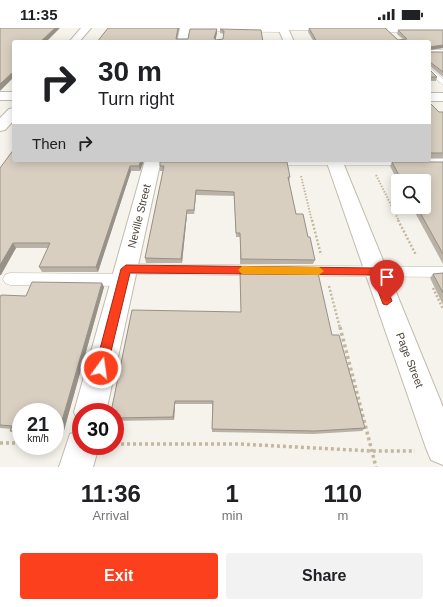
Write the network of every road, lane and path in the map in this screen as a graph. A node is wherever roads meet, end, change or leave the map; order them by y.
1 (86, 28) edge
2 (370, 28) edge
3 (185, 29) edge
4 (283, 29) edge
5 (387, 29) edge
6 (443, 30) edge
7 (396, 38) edge
8 (76, 40) edge
9 (182, 40) edge
10 (287, 40) edge
11 (431, 52) edge
12 (443, 52) edge
13 (431, 71) edge
14 (443, 83) edge
15 (0, 96) edge
16 (12, 96) edge
17 (431, 97) edge
18 (443, 97) edge
19 (12, 114) edge
20 (0, 127) edge
21 (152, 162) edge
22 (297, 162) edge
23 (334, 162) edge
24 (369, 162) joint
25 (443, 162) edge
26 (325, 271) junction
27 (376, 272) junction
28 (425, 272) junction
29 (443, 272) edge
30 (124, 274) junction
31 (10, 279) dead end
32 (443, 309) edge
33 (92, 403) edge
34 (0, 443) edge
35 (12, 443) edge
36 (124, 444) edge
37 (431, 449) edge
38 (372, 451) junction
39 (79, 455) edge
40 (76, 467) edge
41 (376, 467) edge

1 - 8 street
2 - 4 lane
3 - 4 lane
3 - 9 street
4 - 10 street
5 - 6 lane
5 - 7 lane
11 - 12 lane
13 - 14 lane
15 - 16 street
17 - 18 street
19 - 20 street
21 - 30 street, Neville Street
22 - 26 path
23 - 27 street, Page Street
24 - 25 lane
24 - 28 path
26 - 27 lane
26 - 30 lane
26 - 38 path
27 - 28 lane
27 - 37 street, Page Street
28 - 29 lane
28 - 32 path
30 - 31 lane
30 - 33 street, Neville Street
34 - 35 path
36 - 38 path
37 - 38 path
38 - 41 path
39 - 40 street

